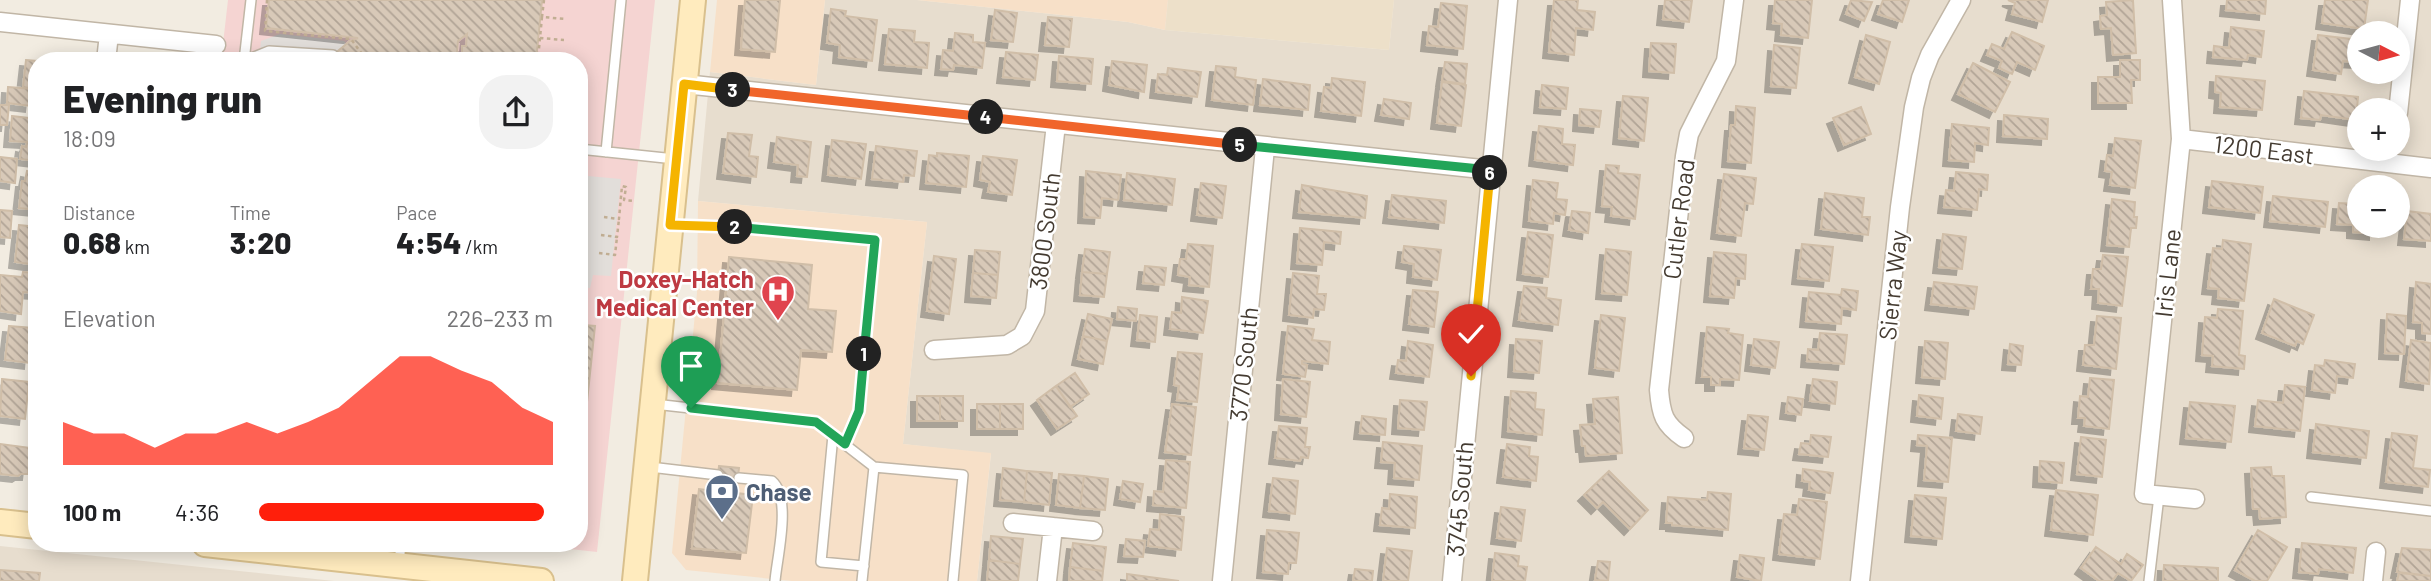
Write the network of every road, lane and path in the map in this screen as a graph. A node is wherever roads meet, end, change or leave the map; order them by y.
1 (251, 0) edge
2 (267, 0) edge
3 (544, 0) edge
4 (621, 0) edge
5 (693, 0) edge
6 (1508, 0) edge
7 (1734, 0) edge
8 (1961, 0) edge
9 (2172, 0) edge
10 (2410, 0) edge
11 (542, 17) junction
12 (566, 19) dead end
13 (0, 22) edge
14 (109, 34) junction
15 (540, 38) junction
16 (564, 40) dead end
17 (216, 45) dead end
18 (107, 52) edge
19 (245, 52) edge
20 (266, 52) edge
21 (285, 52) edge
22 (360, 52) edge
23 (539, 52) edge
24 (684, 84) junction
25 (2400, 98) edge
26 (1056, 124) junction
27 (2181, 139) junction
28 (1265, 148) junction
29 (588, 150) edge
30 (606, 152) junction
31 (2347, 152) edge
32 (677, 159) junction
33 (2409, 161) edge
34 (2431, 168) edge
35 (1490, 170) junction
36 (635, 201) dead end
37 (604, 217) dead end
38 (619, 219) junction
39 (670, 225) junction
40 (601, 235) dead end
41 (617, 237) junction
42 (599, 253) dead end
43 (934, 350) dead end
44 (653, 404) junction
45 (833, 435) junction
46 (1684, 438) dead end
47 (845, 444) junction
48 (646, 466) junction
49 (874, 467) junction
50 (718, 475) dead end
51 (739, 478) dead end
52 (2159, 496) junction
53 (2311, 497) dead end
54 (2195, 499) dead end
55 (2431, 510) edge
56 (0, 522) edge
57 (1013, 523) dead end
58 (28, 525) edge
59 (1053, 527) junction
60 (1093, 531) dead end
61 (347, 552) edge
62 (2376, 552) dead end
63 (400, 555) edge
64 (864, 566) junction
65 (438, 575) edge
66 (541, 581) edge
67 (635, 581) edge
68 (775, 581) edge
69 (862, 581) edge
70 (953, 581) edge
71 (1047, 581) edge
72 (1222, 581) edge
73 (1452, 581) edge
74 (1860, 581) edge
75 (2149, 581) edge
76 (2373, 581) edge

1 - 19 lane
2 - 22 path
3 - 11 path
4 - 30 lane
5 - 24 main road
6 - 35 street, 3745 South
7 - 46 street, Cutler Road
8 - 74 street, Sierra Way
9 - 27 street, Iris Lane
10 - 25 street
11 - 12 path
11 - 15 path
13 - 14 street
14 - 17 street
14 - 18 street
15 - 16 path
15 - 23 path
20 - 21 lane
24 - 26 street
24 - 32 main road
26 - 28 street
26 - 43 street, 3800 South
27 - 31 street, 1200 East
27 - 52 street, Iris Lane
28 - 35 street
28 - 72 street, 3770 South
29 - 30 lane
30 - 32 lane
32 - 39 main road
33 - 34 street, 1200 East
35 - 73 street, 3745 South
36 - 38 path
37 - 38 path
38 - 41 path
39 - 44 main road
39 - 47 lane
40 - 41 path
41 - 42 path
44 - 45 lane
44 - 48 main road
45 - 47 lane
45 - 64 lane
47 - 49 lane
48 - 50 lane
48 - 67 main road
49 - 64 lane
49 - 70 lane
51 - 68 lane
52 - 54 street
52 - 75 lane
53 - 55 lane
56 - 58 main road
57 - 59 street
59 - 60 street
59 - 71 street
61 - 63 main road
62 - 76 street
63 - 65 main road
64 - 69 lane
65 - 66 main road

